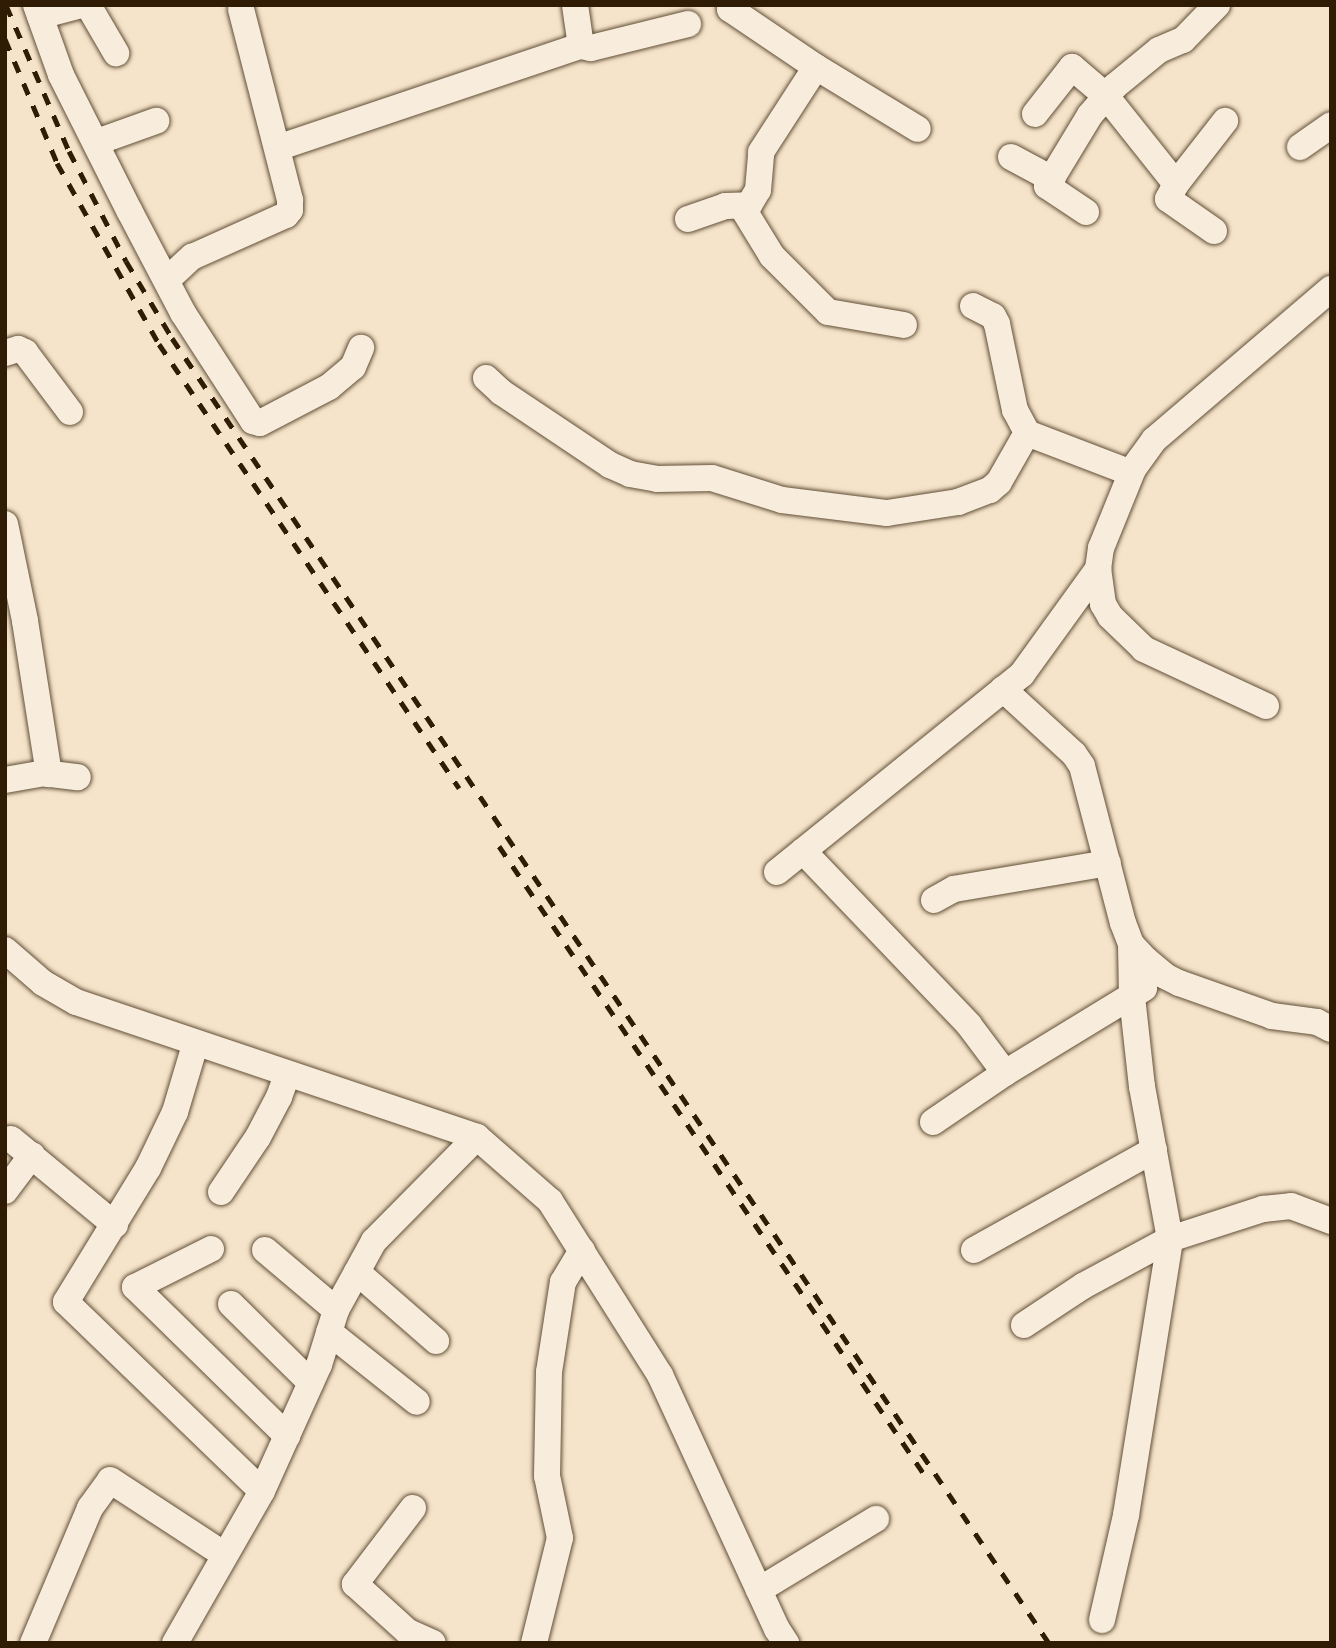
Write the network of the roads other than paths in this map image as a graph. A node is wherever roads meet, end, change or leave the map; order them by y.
1 (81, 5) edge
2 (88, 5) edge
3 (575, 5) edge
4 (733, 5) edge
5 (1217, 5) edge
6 (241, 9) dead end
7 (38, 11) edge
8 (688, 24) dead end
9 (581, 46) junction
10 (117, 53) dead end
11 (816, 67) junction
12 (1106, 96) junction
13 (1035, 114) dead end
14 (156, 121) dead end
15 (1224, 121) dead end
16 (1331, 125) edge
17 (918, 129) dead end
18 (97, 142) junction
19 (286, 145) dead end
20 (1300, 147) dead end
21 (1011, 157) dead end
22 (1052, 179) junction
23 (1176, 184) junction
24 (742, 207) junction
25 (1086, 212) dead end
26 (688, 219) dead end
27 (1214, 232) dead end
28 (168, 279) junction
29 (1331, 289) edge
30 (973, 306) dead end
31 (904, 325) dead end
32 (361, 348) dead end
33 (5, 353) edge
34 (486, 378) dead end
35 (70, 412) dead end
36 (1027, 433) junction
37 (1131, 474) junction
38 (5, 524) edge
39 (1098, 569) junction
40 (1003, 689) junction
41 (1266, 706) dead end
42 (49, 774) junction
43 (78, 777) dead end
44 (5, 780) edge
45 (803, 851) junction
46 (1108, 863) junction
47 (777, 872) dead end
48 (934, 900) dead end
49 (1131, 944) junction
50 (5, 950) edge
51 (1165, 976) junction
52 (1132, 996) junction
53 (1328, 1020) edge
54 (195, 1045) junction
55 (1005, 1073) junction
56 (287, 1075) junction
57 (933, 1122) dead end
58 (477, 1137) junction
59 (1154, 1150) junction
60 (5, 1191) edge
61 (222, 1192) dead end
62 (1331, 1221) edge
63 (115, 1225) junction
64 (1170, 1239) junction
65 (211, 1249) dead end
66 (265, 1250) dead end
67 (582, 1250) junction
68 (974, 1250) dead end
69 (357, 1272) junction
70 (231, 1304) dead end
71 (333, 1321) junction
72 (1024, 1325) dead end
73 (436, 1342) dead end
74 (311, 1383) junction
75 (417, 1402) dead end
76 (287, 1436) junction
77 (262, 1491) junction
78 (412, 1508) dead end
79 (876, 1519) dead end
80 (223, 1554) junction
81 (759, 1590) junction
82 (1102, 1620) dead end
83 (33, 1643) edge
84 (175, 1643) edge
85 (433, 1643) edge
86 (534, 1643) edge
87 (786, 1643) edge

1 - 7 street
2 - 10 street
3 - 9 street
4 - 11 street
5 - 12 street
6 - 28 street
7 - 18 street
8 - 9 street
9 - 19 street
11 - 17 street
11 - 24 street
12 - 13 street
12 - 22 street
12 - 23 street
14 - 18 street
15 - 23 street
16 - 20 street
18 - 28 street
21 - 22 street
22 - 25 street
23 - 27 street
24 - 26 street
24 - 31 street
28 - 32 street
29 - 37 street
30 - 36 street
33 - 35 street
34 - 36 street
36 - 37 street
37 - 39 street
38 - 42 street
39 - 40 street
39 - 41 street
40 - 45 street
40 - 46 street
42 - 43 street
42 - 44 street
45 - 47 street
45 - 55 street
46 - 48 street
46 - 49 street
49 - 51 street
49 - 52 street
50 - 54 street
51 - 52 street
51 - 53 street
52 - 55 street
52 - 59 street
54 - 56 street
54 - 63 street
55 - 57 street
56 - 58 street
56 - 61 street
58 - 67 street
58 - 69 street
59 - 64 street
59 - 68 street
60 - 63 street
62 - 64 street
63 - 77 street
64 - 72 street
64 - 82 street
65 - 76 street
66 - 71 street
67 - 81 street
67 - 86 street
69 - 71 street
69 - 73 street
70 - 74 street
71 - 74 street
71 - 75 street
74 - 76 street
76 - 77 street
77 - 80 street
78 - 85 street
79 - 81 street
80 - 83 street
80 - 84 street
81 - 87 street

